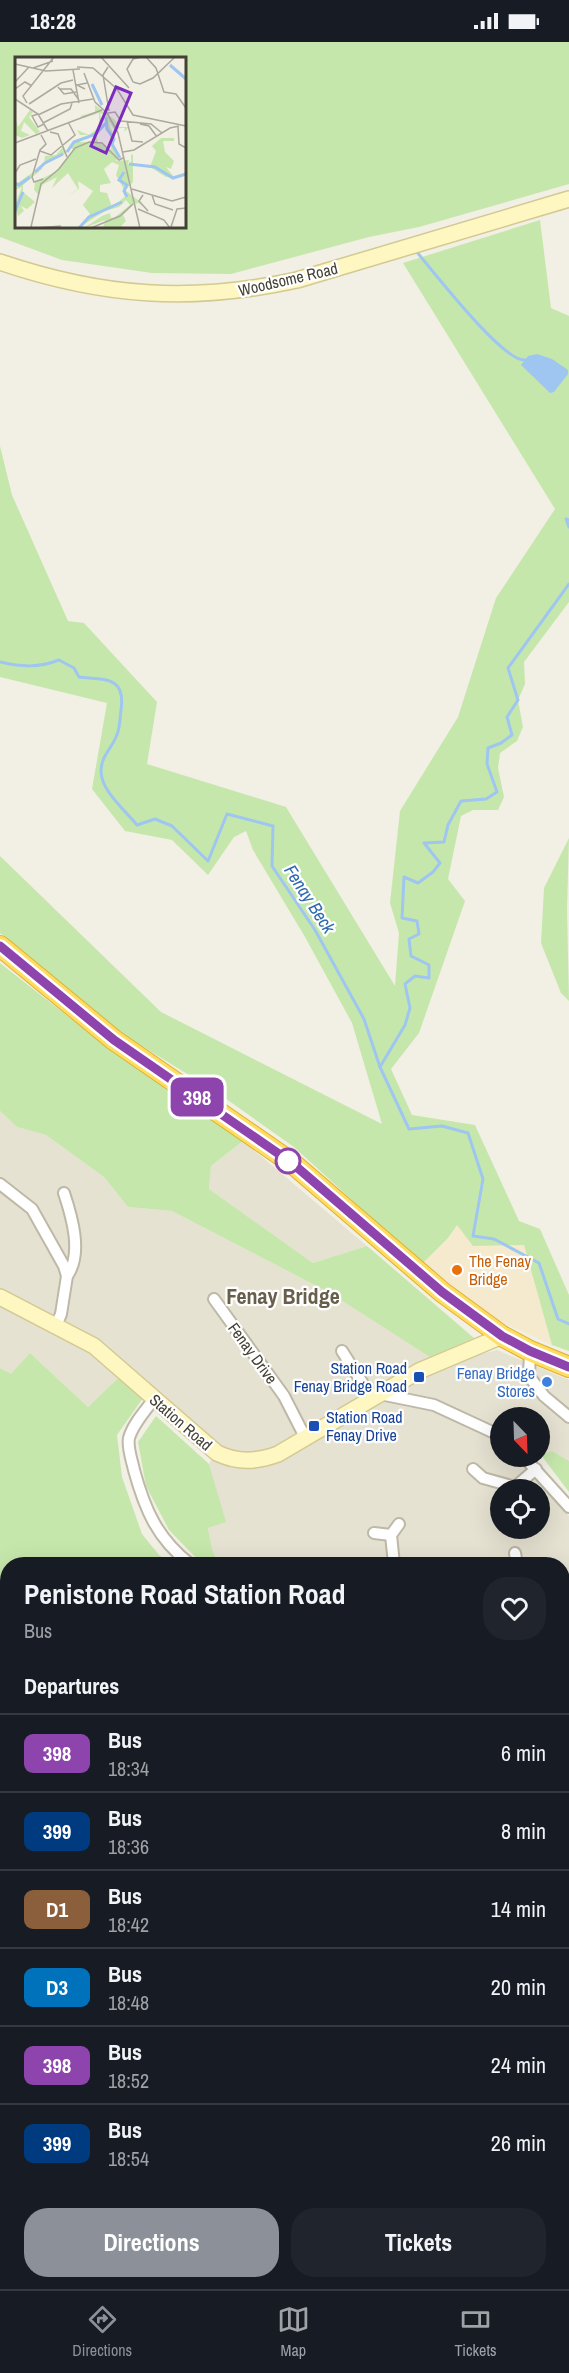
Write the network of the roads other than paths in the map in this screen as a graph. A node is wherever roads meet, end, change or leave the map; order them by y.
1 (569, 199) edge
2 (0, 262) edge
3 (0, 946) edge
4 (0, 1184) edge
5 (64, 1193) dead end
6 (67, 1276) junction
7 (0, 1297) edge
8 (214, 1299) dead end
9 (56, 1326) junction
10 (502, 1336) junction
11 (342, 1351) dead end
12 (530, 1351) junction
13 (569, 1367) edge
14 (376, 1396) junction
15 (154, 1399) junction
16 (569, 1417) edge
17 (490, 1431) edge
18 (306, 1439) junction
19 (473, 1469) dead end
20 (536, 1469) joint
21 (483, 1478) junction
22 (479, 1489) dead end
23 (569, 1507) edge
24 (399, 1524) dead end
25 (374, 1533) dead end
26 (391, 1535) junction
27 (180, 1557) edge
28 (393, 1557) edge

1 - 2 street, Woodsome Road
3 - 10 highway
4 - 6 street
5 - 6 street
6 - 9 street
7 - 9 street, Station Road
8 - 18 street, Fenay Drive
9 - 15 street, Station Road
10 - 12 highway
10 - 14 street, Station Road
11 - 14 street
12 - 13 highway
12 - 16 street
14 - 17 street
14 - 18 street, Station Road
15 - 18 street, Station Road
15 - 27 street
19 - 21 street
20 - 21 street
20 - 23 street
21 - 22 street
24 - 26 street
25 - 26 street
26 - 28 street

